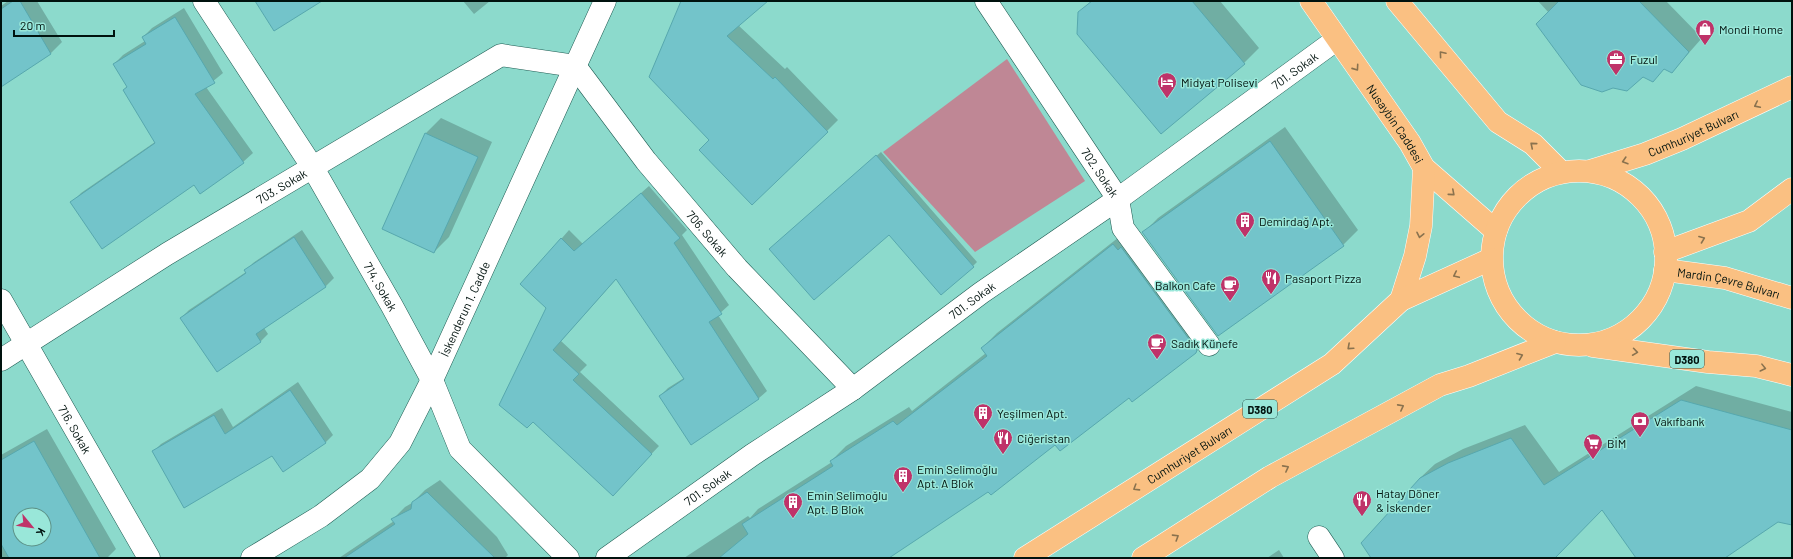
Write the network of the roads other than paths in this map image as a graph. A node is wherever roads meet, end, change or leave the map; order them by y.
1 (204, 1) edge
2 (605, 1) edge
3 (986, 1) edge
4 (1311, 1) edge
5 (1397, 1) edge
6 (1336, 40) junction
7 (575, 66) junction
8 (1792, 87) edge
9 (313, 168) junction
10 (1424, 168) junction
11 (1590, 171) junction
12 (1560, 172) junction
13 (1792, 189) edge
14 (1118, 199) junction
15 (1496, 231) junction
16 (1491, 259) junction
17 (1665, 261) junction
18 (1792, 298) edge
19 (1, 300) edge
20 (1401, 300) junction
21 (1555, 342) junction
22 (26, 344) junction
23 (1209, 345) dead end
24 (1582, 345) junction
25 (1, 360) edge
26 (1792, 375) edge
27 (432, 380) junction
28 (853, 389) junction
29 (1319, 537) dead end
30 (149, 558) edge
31 (252, 558) edge
32 (568, 558) edge
33 (607, 558) edge
34 (1025, 558) edge
35 (1143, 558) edge
36 (1333, 558) edge

1 - 9 street, 714. Sokak
2 - 7 street, İskenderun 1. Cadde
3 - 14 street, 702. Sokak
4 - 6 main road, Nusaybin Caddesi
12 -> 5 main road
6 -> 10 main road, Nusaybin Caddesi
6 - 14 street, 701. Sokak
7 - 9 street, 703. Sokak
7 - 27 street, İskenderun 1. Cadde
7 - 28 street, 706. Sokak
8 -> 11 main road, Cumhuriyet Bulvarı
9 - 22 street, 703. Sokak
9 - 27 street, 714. Sokak
10 -> 15 main road, Nusaybin Caddesi
10 -> 20 main road
11 - 12 main road
11 - 17 main road
12 - 15 main road
17 -> 13 main road
14 - 23 street, 702. Sokak
14 - 28 street, 701. Sokak
15 - 16 main road
16 -> 20 main road, Cumhuriyet Bulvarı / D380
16 - 21 main road
17 - 18 main road, Mardin Çevre Bulvarı
17 - 24 main road
19 - 22 street, 716. Sokak
20 -> 34 main road, Cumhuriyet Bulvarı / D380
21 - 24 main road
35 -> 21 main road
22 - 25 street, 703. Sokak
22 - 30 street, 716. Sokak
24 -> 26 main road, D380
27 - 31 street, İskenderun 1. Cadde
27 - 32 street, 714. Sokak
28 - 33 street, 701. Sokak
29 - 36 street

